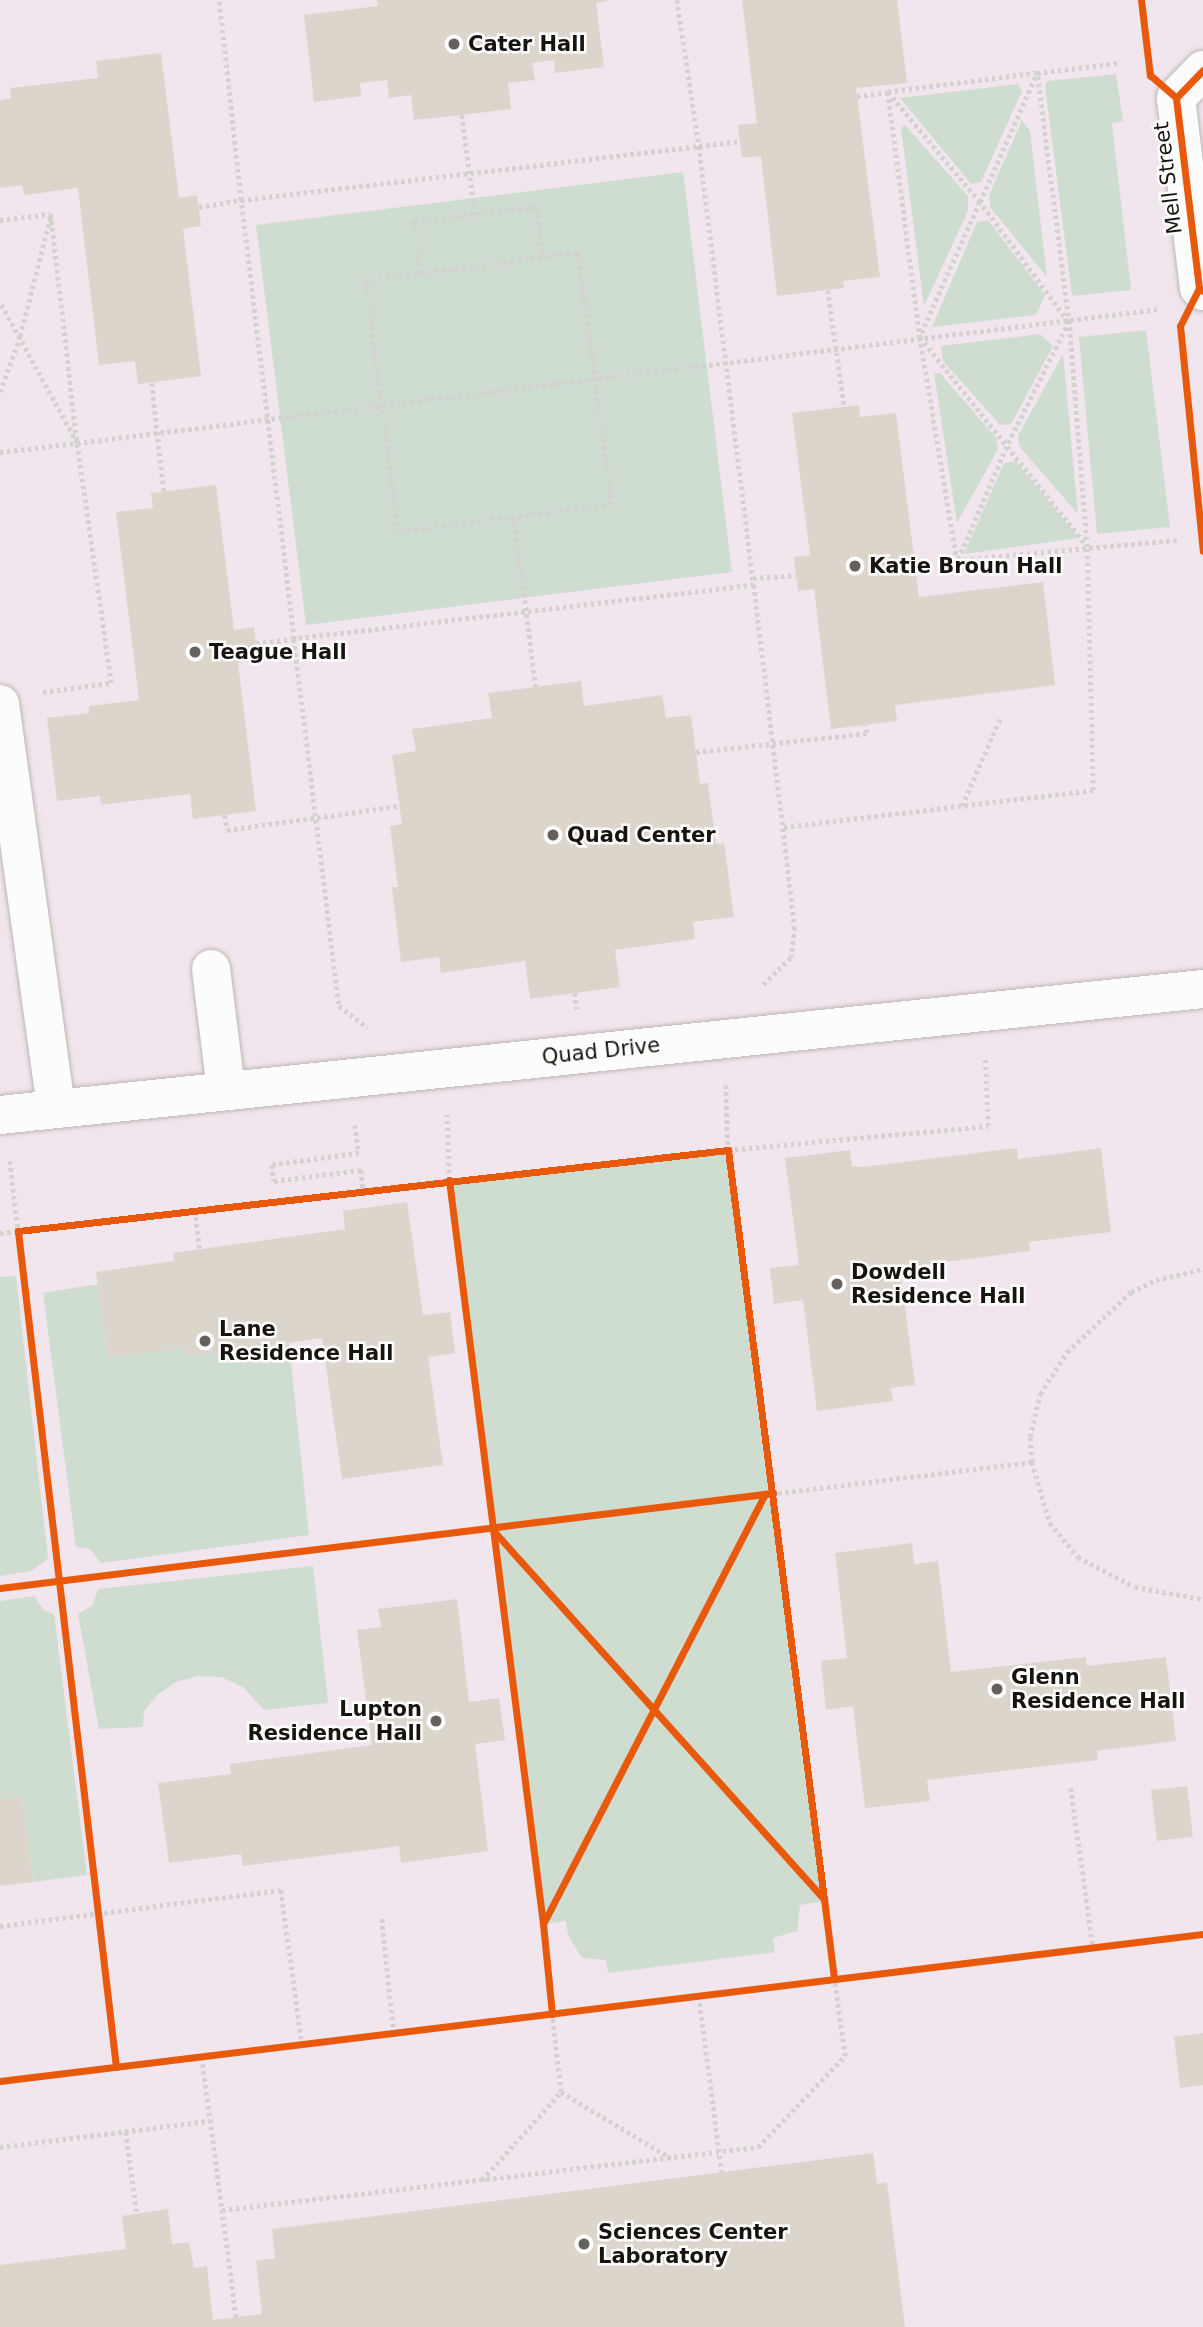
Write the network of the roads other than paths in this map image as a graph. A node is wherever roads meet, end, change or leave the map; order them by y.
1 (1203, 70) edge
2 (1203, 291) edge
3 (14, 699) edge
4 (211, 969) dead end
5 (1203, 989) edge
6 (226, 1090) junction
7 (56, 1108) junction
8 (0, 1115) edge

1 - 2 street, Mell Street
3 - 7 street
4 - 6 street
5 - 6 street, Quad Drive
6 - 7 street, Quad Drive
7 - 8 street, Quad Drive

